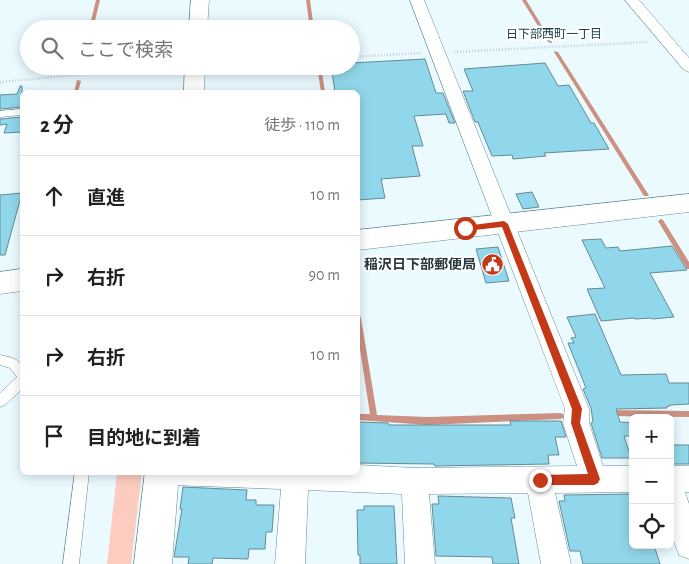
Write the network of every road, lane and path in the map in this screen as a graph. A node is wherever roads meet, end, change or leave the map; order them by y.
1 (200, 0) edge
2 (417, 0) edge
3 (632, 0) edge
4 (199, 20) edge
5 (667, 41) junction
6 (437, 52) junction
7 (360, 56) edge
8 (689, 67) edge
9 (75, 75) edge
10 (195, 75) edge
11 (0, 82) edge
12 (194, 90) edge
13 (20, 112) edge
14 (0, 114) edge
15 (689, 203) edge
16 (504, 224) junction
17 (360, 240) edge
18 (20, 280) edge
19 (0, 283) edge
20 (0, 360) edge
21 (20, 370) edge
22 (20, 383) edge
23 (0, 401) edge
24 (82, 475) edge
25 (162, 475) edge
26 (245, 475) edge
27 (295, 477) junction
28 (594, 479) junction
29 (629, 479) edge
30 (674, 479) edge
31 (689, 479) edge
32 (540, 480) junction
33 (415, 481) junction
34 (674, 501) edge
35 (689, 545) edge
36 (71, 564) edge
37 (153, 564) edge
38 (290, 564) edge
39 (420, 564) edge
40 (556, 564) edge

1 - 4 street
2 - 6 street
3 - 5 street
5 - 6 path
5 - 8 street
6 - 7 path
6 - 16 street
9 - 11 path
10 - 12 street
13 - 14 lane
15 - 16 street
16 - 17 street
16 - 28 street
18 - 19 street
20 - 21 lane
22 - 23 lane
24 - 36 lane
25 - 37 street
26 - 27 street
27 - 33 street
27 - 38 street
28 - 29 street
28 - 32 street
30 - 31 street
32 - 33 street
32 - 40 street
33 - 39 street
34 - 35 street

